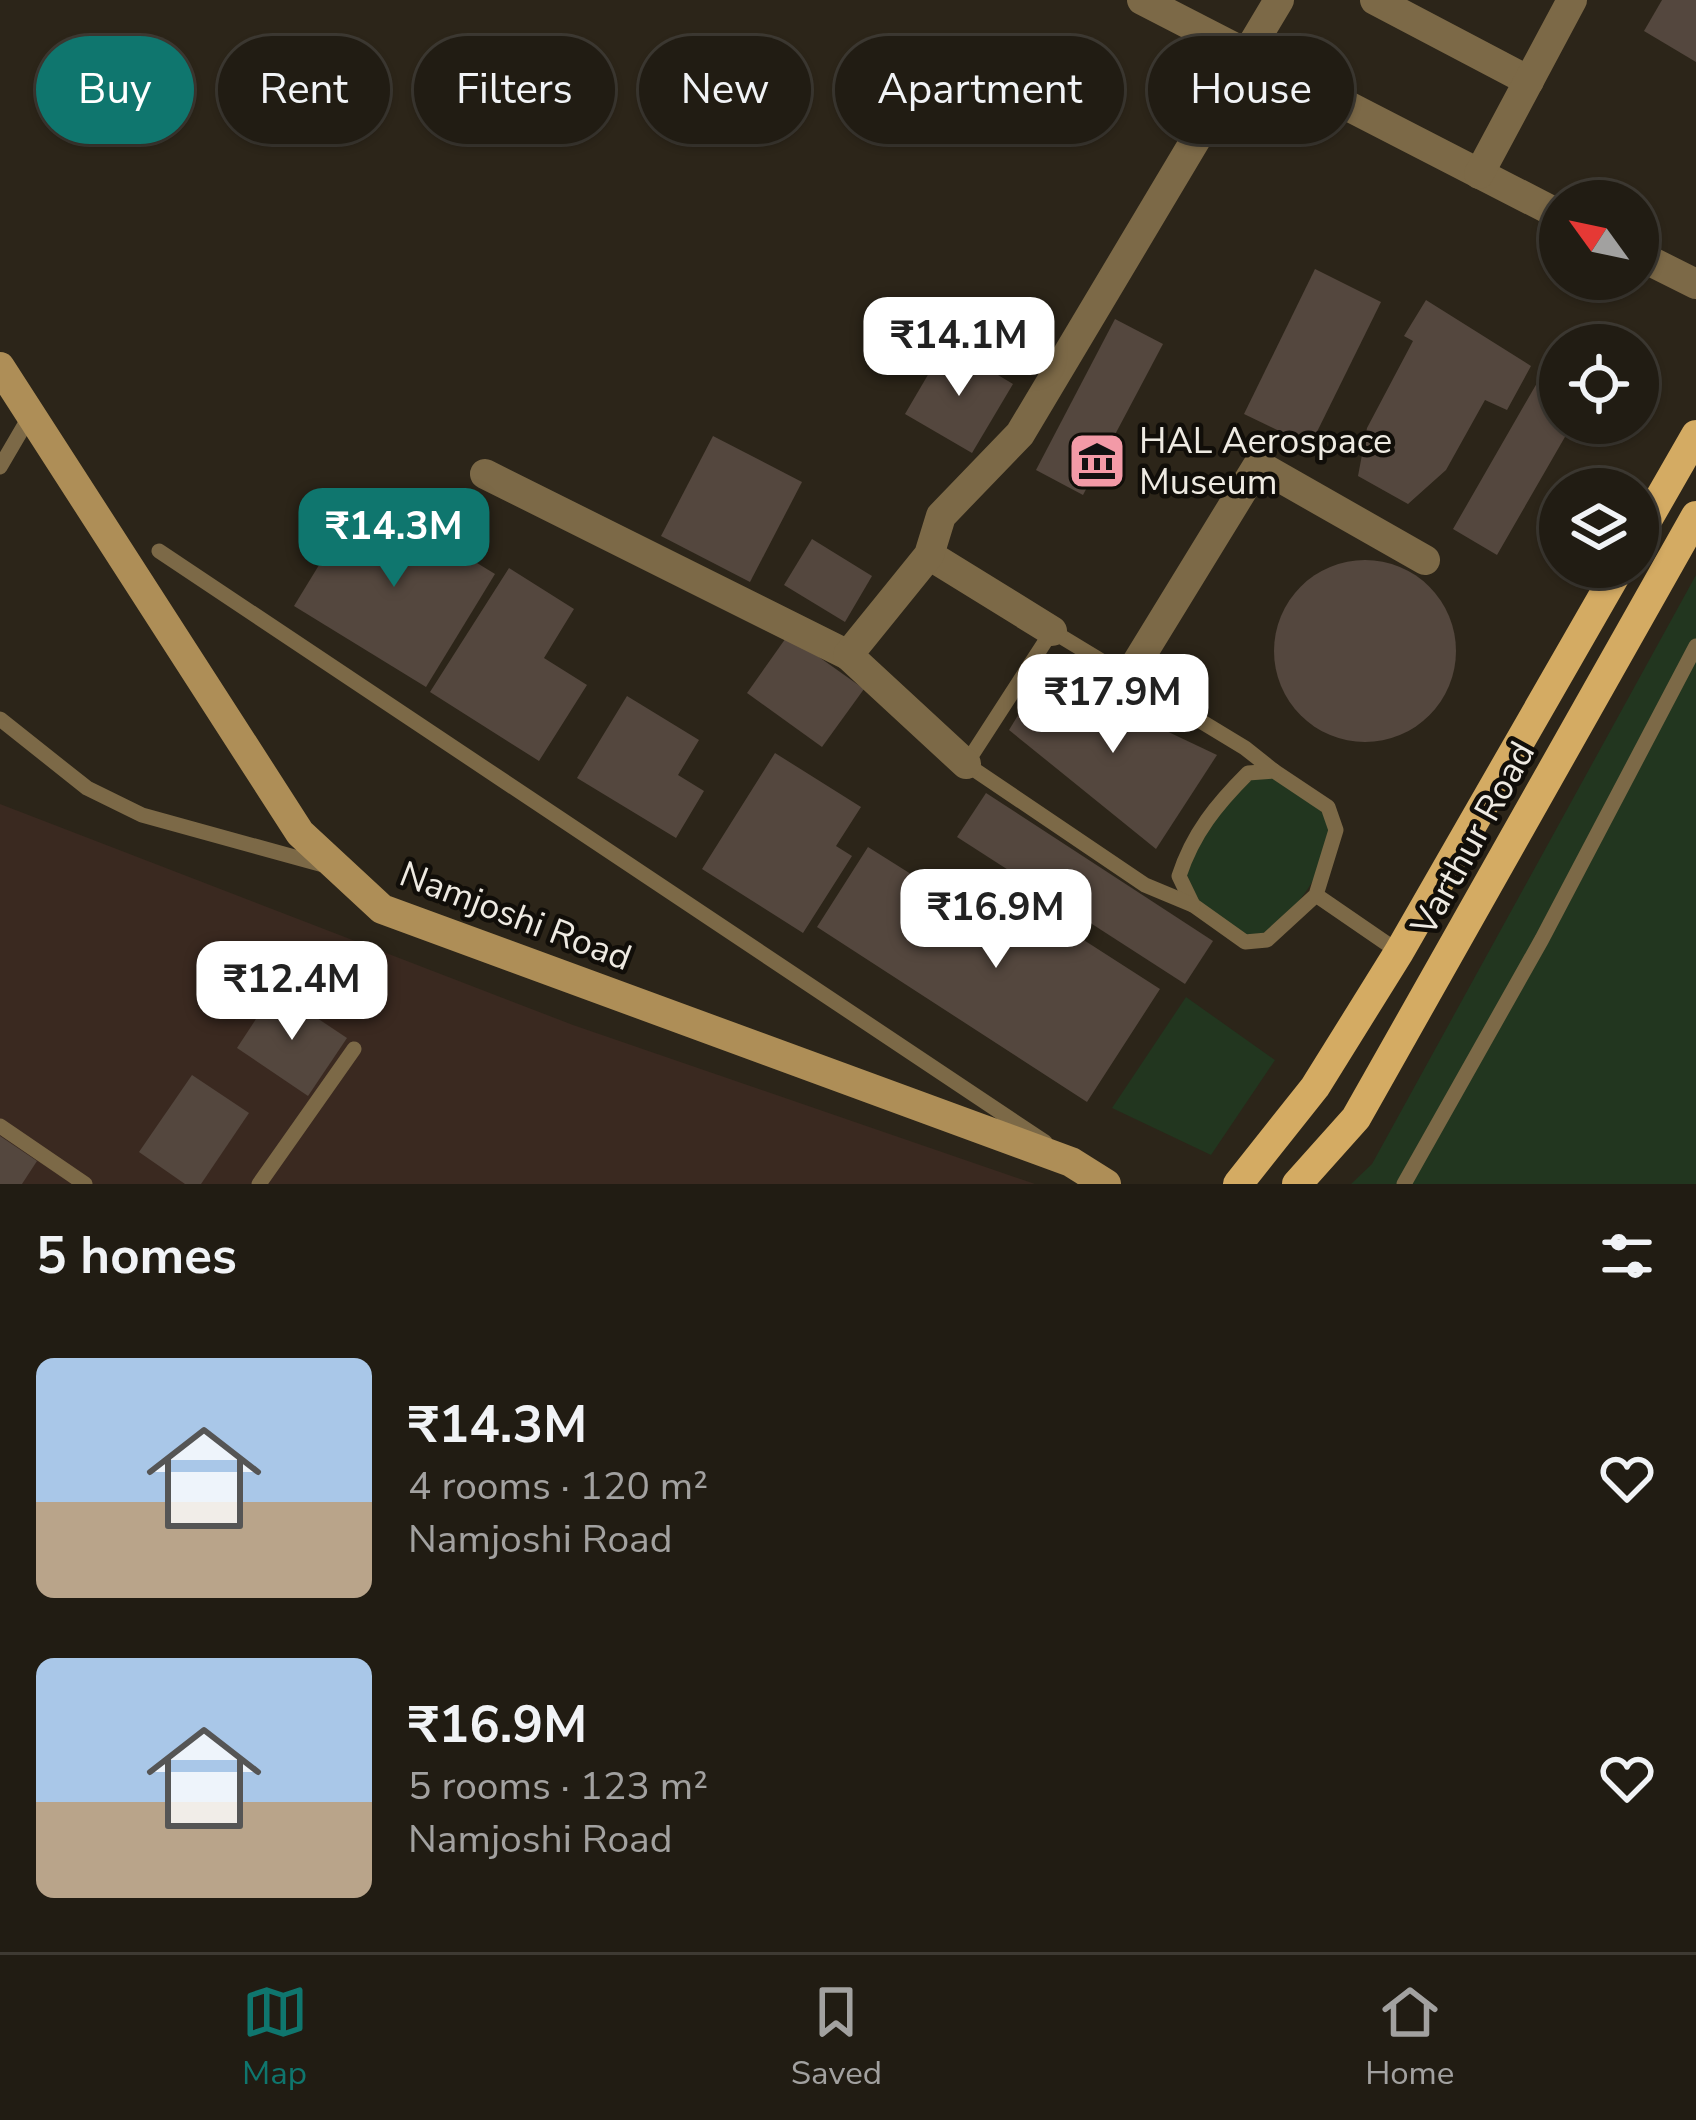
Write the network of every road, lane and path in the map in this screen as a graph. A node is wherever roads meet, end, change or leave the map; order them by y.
1 (1142, 0) edge
2 (1279, 0) edge
3 (1375, 0) edge
4 (1572, 0) edge
5 (1213, 36) edge
6 (1257, 36) edge
7 (1529, 81) junction
8 (1354, 109) edge
9 (1190, 144) edge
10 (1479, 174) junction
11 (1539, 204) edge
12 (1659, 266) edge
13 (1696, 284) edge
14 (0, 367) edge
15 (31, 414) junction
16 (1696, 435) edge
17 (0, 467) edge
18 (485, 474) dead end
19 (1659, 499) edge
20 (1696, 516) edge
21 (159, 551) dead end
22 (929, 555) junction
23 (1425, 560) dead end
24 (1608, 588) edge
25 (1052, 631) junction
26 (1696, 646) edge
27 (848, 655) junction
28 (1128, 676) junction
29 (0, 718) edge
30 (966, 764) junction
31 (1274, 771) junction
32 (335, 868) junction
33 (1316, 895) junction
34 (1193, 905) junction
35 (1399, 952) junction
36 (354, 1049) dead end
37 (0, 1126) edge
38 (1071, 1162) junction
39 (1407, 1183) edge
40 (86, 1184) edge
41 (259, 1184) edge
42 (1106, 1184) edge
43 (1238, 1184) edge
44 (1297, 1184) edge

1 - 5 street
2 - 6 street
3 - 7 street
4 - 7 street
7 - 10 street
8 - 10 street
9 - 22 street
10 - 11 street
12 - 13 street
14 - 15 main road, Namjoshi Road
15 - 17 lane
15 - 32 main road, Namjoshi Road
16 - 19 main road
18 - 27 street
20 - 44 main road, Varthur Road
21 - 38 lane
22 - 25 street
22 - 27 street
23 - 28 street
24 - 35 main road, Varthur Road
25 - 28 lane
25 - 30 lane
26 - 39 lane
27 - 30 street
28 - 31 lane
29 - 32 lane
30 - 34 lane
31 - 33 lane
31 - 34 lane
32 - 38 main road, Namjoshi Road
33 - 34 lane
33 - 35 lane
35 - 43 main road, Varthur Road
36 - 41 lane
37 - 40 lane
38 - 42 main road, Namjoshi Road

